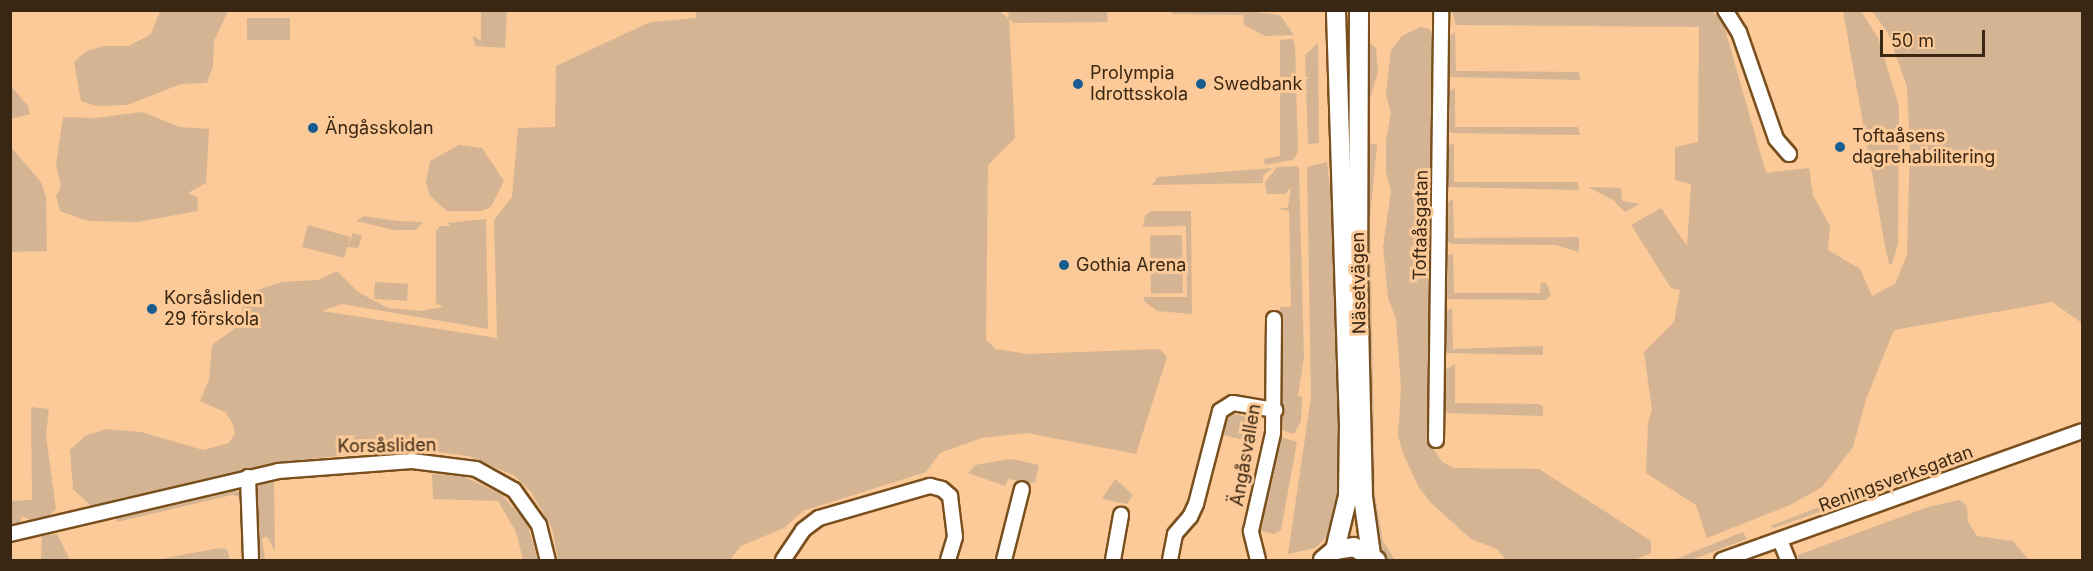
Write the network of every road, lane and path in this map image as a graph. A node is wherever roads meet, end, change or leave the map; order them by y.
1 (1336, 10) edge
2 (1359, 10) edge
3 (1441, 10) edge
4 (1725, 10) edge
5 (1790, 154) dead end
6 (1274, 319) dead end
7 (1275, 410) junction
8 (2082, 431) edge
9 (1436, 440) dead end
10 (248, 477) junction
11 (1022, 489) dead end
12 (1121, 515) dead end
13 (10, 534) edge
14 (1780, 540) junction
15 (1329, 555) edge
16 (1373, 558) edge
17 (250, 561) edge
18 (548, 561) edge
19 (783, 561) edge
20 (948, 561) edge
21 (1004, 561) edge
22 (1113, 561) edge
23 (1170, 561) edge
24 (1258, 561) edge
25 (1722, 561) edge
26 (1788, 561) edge

1 - 15 street, Näsetvägen
2 - 16 street, Näsetvägen
3 - 9 street, Toftaåsgatan
4 - 5 street
6 - 7 street, Ängåsvallen
7 - 23 street
7 - 24 street, Ängåsvallen
8 - 14 street, Reningsverksgatan
10 - 13 street, Korsåsliden
10 - 17 street
10 - 18 street, Korsåsliden
11 - 21 street
12 - 22 street
14 - 25 street, Reningsverksgatan
14 - 26 street
15 - 16 street
19 - 20 street

